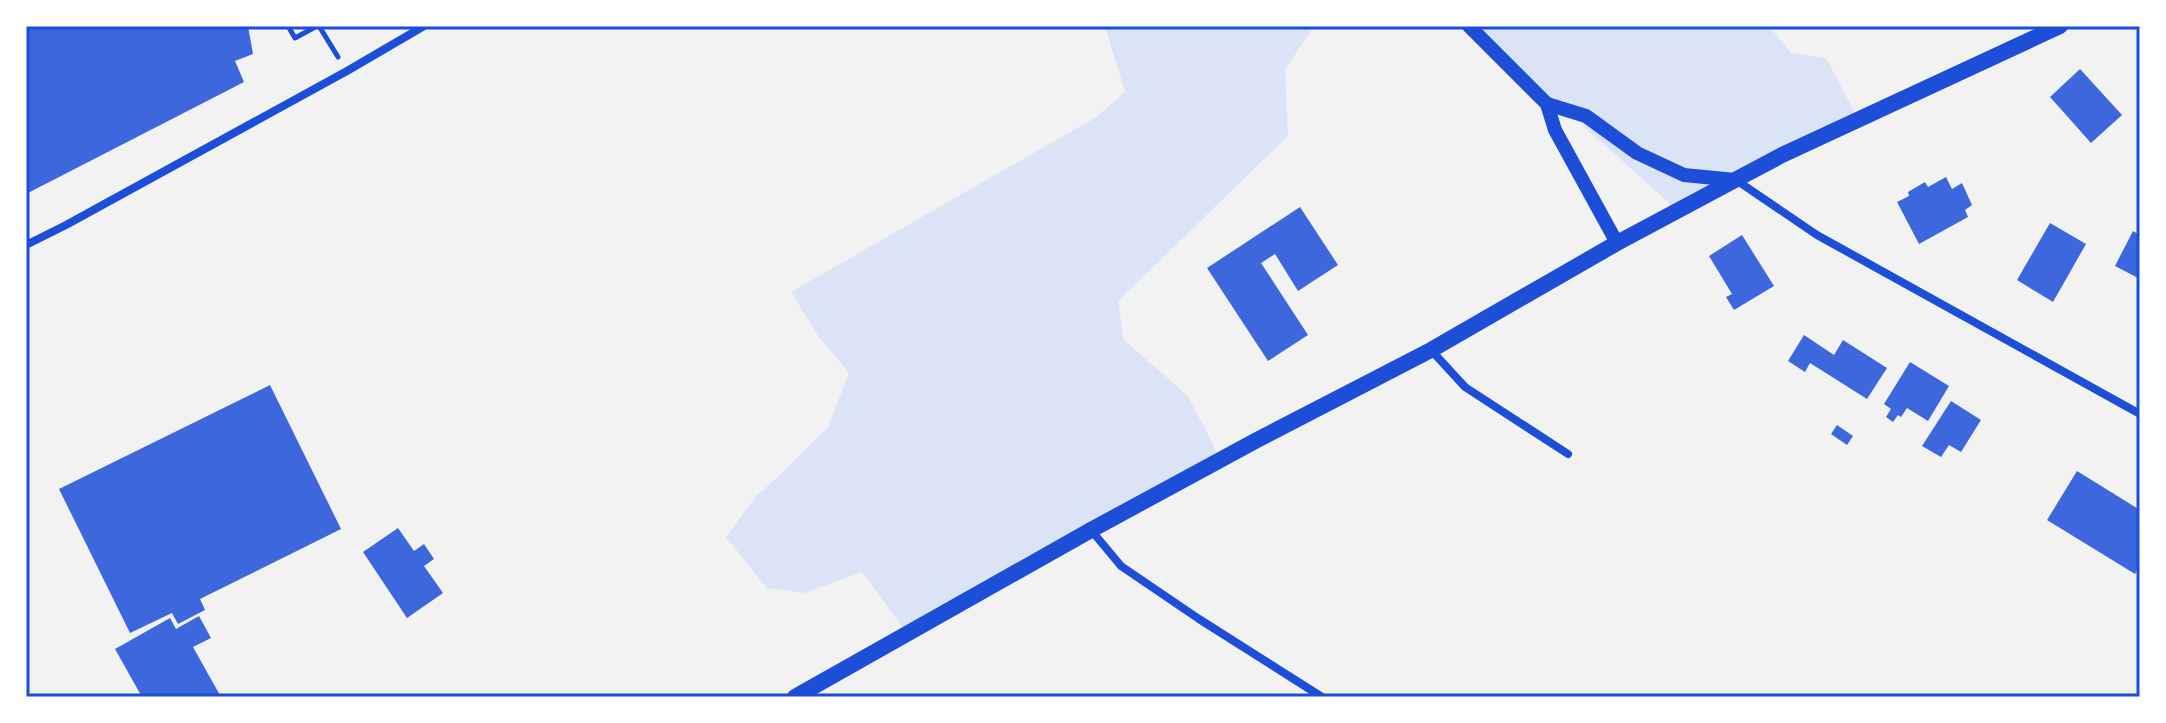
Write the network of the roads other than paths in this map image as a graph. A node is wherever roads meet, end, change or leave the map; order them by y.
1 (424, 26) edge
2 (1469, 26) edge
3 (2060, 26) edge
4 (1547, 104) junction
5 (1735, 180) junction
6 (1617, 243) junction
7 (26, 245) edge
8 (1431, 350) junction
9 (2140, 414) edge
10 (1568, 454) dead end
11 (1091, 530) junction
12 (795, 697) edge
13 (1322, 697) edge

1 - 7 street
2 - 4 street
3 - 5 main road
4 - 5 street
4 - 6 street
5 - 6 main road
5 - 9 street
6 - 8 main road
8 - 10 street
8 - 11 main road
11 - 12 main road
11 - 13 street

